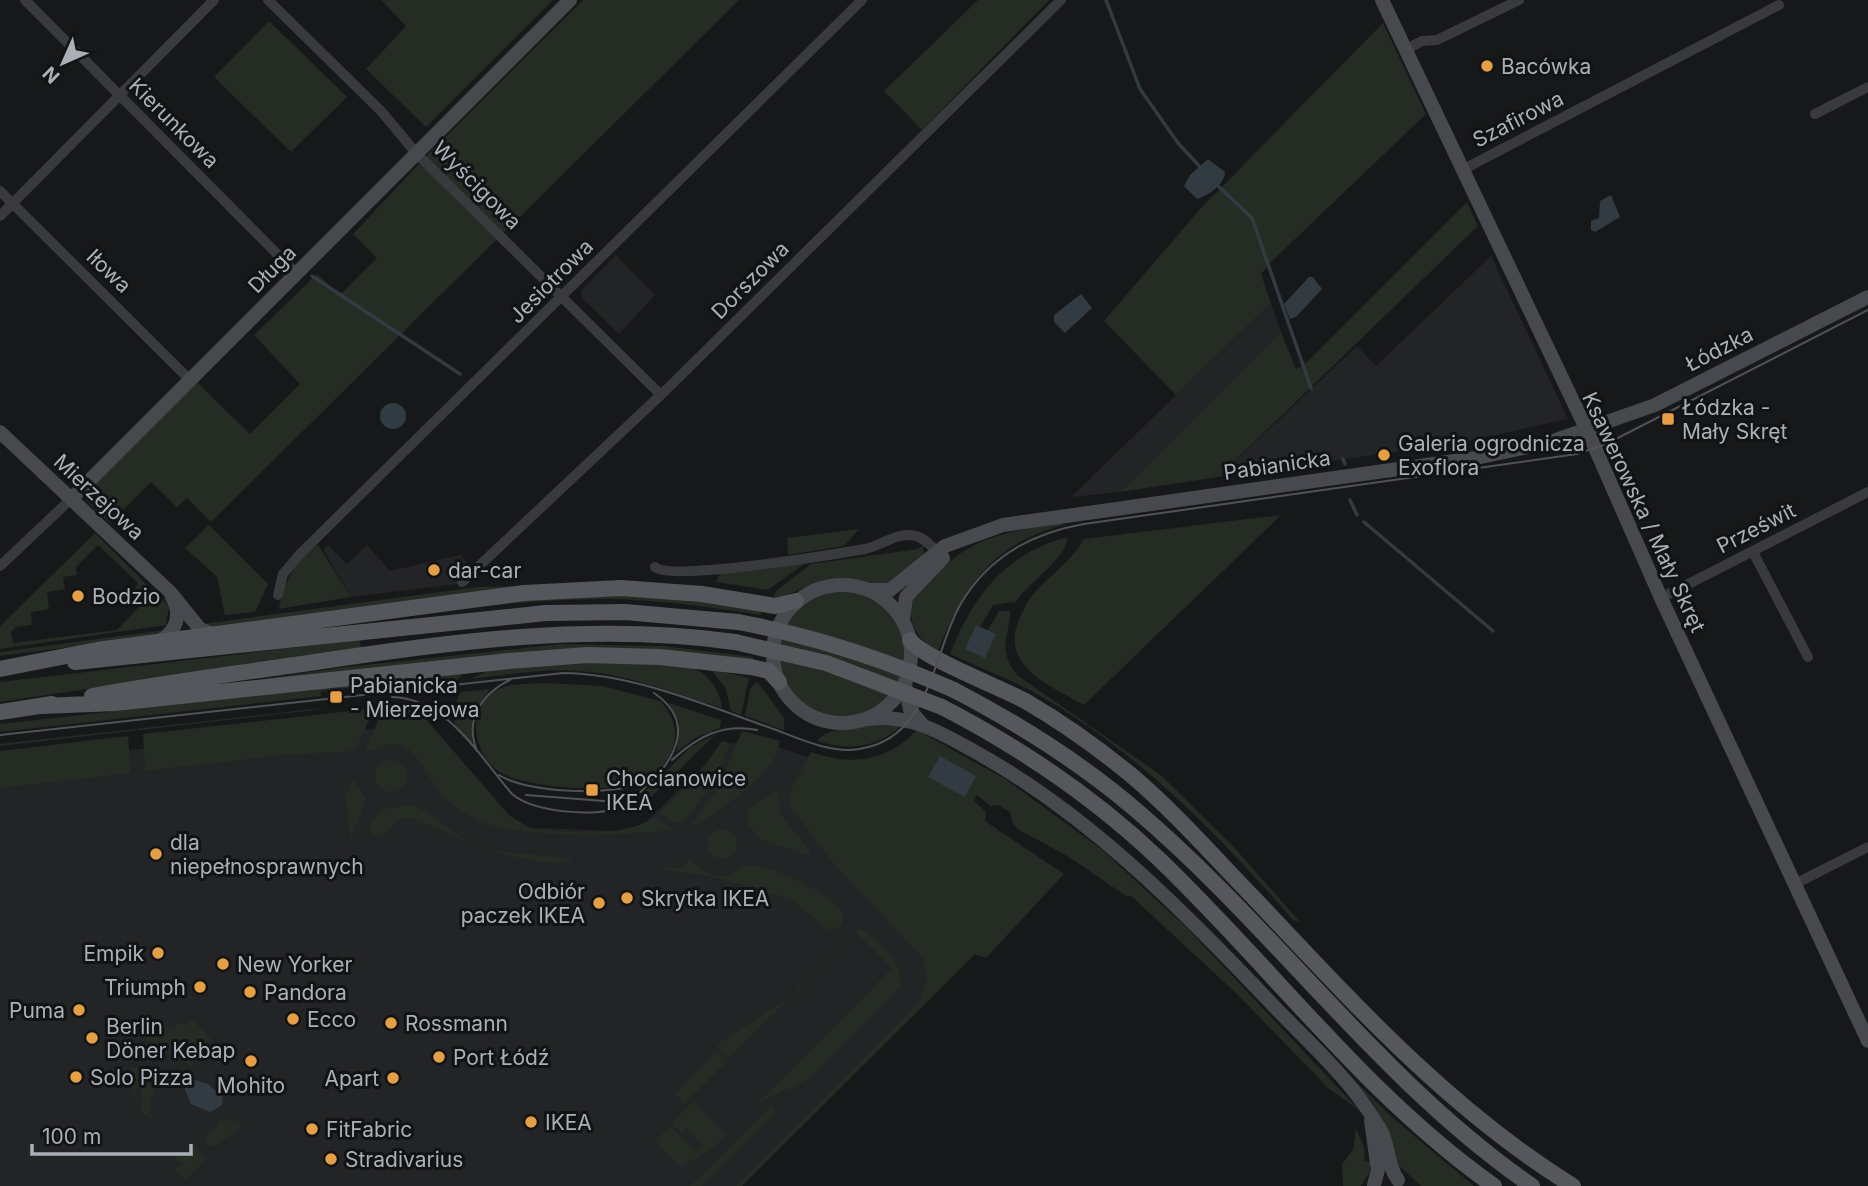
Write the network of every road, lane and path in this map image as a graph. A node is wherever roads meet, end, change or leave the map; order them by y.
1 (25, 0) edge
2 (214, 0) edge
3 (268, 0) edge
4 (570, 0) edge
5 (862, 0) edge
6 (1061, 0) edge
7 (1382, 0) edge
8 (1519, 0) edge
9 (1779, 5) dead end
10 (1405, 50) junction
11 (1863, 89) edge
12 (120, 96) junction
13 (1815, 114) dead end
14 (416, 153) junction
15 (1461, 170) junction
16 (0, 191) edge
17 (12, 204) junction
18 (0, 216) edge
19 (297, 274) junction
20 (562, 297) junction
21 (1868, 297) edge
22 (190, 380) junction
23 (661, 395) junction
24 (1586, 431) junction
25 (0, 432) edge
26 (1868, 492) edge
27 (71, 499) junction
28 (972, 536) junction
29 (937, 552) junction
30 (1753, 552) junction
31 (0, 566) edge
32 (655, 566) dead end
33 (462, 582) dead end
34 (872, 590) junction
35 (170, 592) junction
36 (278, 595) dead end
37 (1661, 598) junction
38 (796, 601) junction
39 (903, 619) junction
40 (212, 634) junction
41 (911, 640) junction
42 (159, 641) junction
43 (1808, 657) dead end
44 (36, 663) junction
45 (0, 669) edge
46 (779, 682) junction
47 (905, 682) junction
48 (42, 706) junction
49 (0, 712) edge
50 (868, 719) junction
51 (923, 725) junction
52 (1868, 847) edge
53 (1795, 884) junction
54 (1868, 1041) edge
55 (1371, 1116) junction
56 (1404, 1183) edge
57 (1373, 1185) edge
58 (1494, 1186) edge
59 (1532, 1186) edge
60 (1573, 1186) edge

1 - 12 street, Kierunkowa
2 - 12 street
3 - 14 street, Wyścigowa
4 - 14 main road, Długa
5 - 20 street, Jesiotrowa
6 - 23 street, Dorszowa
7 - 10 main road, Ksawerowska / Mały Skręt
8 - 10 street
9 - 15 street, Szafirowa
10 - 15 main road, Ksawerowska / Mały Skręt
11 - 13 street
12 - 17 street
12 - 19 street, Kierunkowa
14 - 19 main road, Długa
14 - 20 street, Wyścigowa
15 - 24 main road, Ksawerowska / Mały Skręt
16 - 17 street, Iłowa
17 - 18 street
17 - 22 street, Iłowa
19 - 22 main road, Długa
20 - 23 street, Wyścigowa
20 - 36 street, Jesiotrowa
21 - 24 main road, Łódzka
22 - 27 main road, Długa
23 - 33 street, Dorszowa
24 - 28 main road, Pabianicka
24 - 37 main road, Ksawerowska / Mały Skręt
25 - 27 main road, Mierzejowa
26 - 30 street, Prześwit
27 - 31 street, Długa
27 - 35 main road, Mierzejowa
28 - 29 main road, Pabianicka
28 - 39 main road, Pabianicka
29 - 32 street
29 - 34 main road, Pabianicka
30 - 37 street, Prześwit
30 - 43 street
34 - 38 main road
34 - 39 main road
35 - 40 main road, Mierzejowa
35 - 42 main road
37 - 53 main road, Ksawerowska / Mały Skręt
38 - 40 main road
38 - 46 main road
39 - 41 main road
40 - 42 main road
41 - 47 main road
41 - 60 main road
42 - 44 main road
44 - 45 main road
44 - 59 main road, bridge
46 - 48 main road
46 - 50 main road
47 - 50 main road
47 - 51 main road
48 - 49 main road
48 - 58 main road, bridge
50 - 51 main road
51 - 55 main road
52 - 53 street
53 - 54 main road, Ksawerowska / Mały Skręt
55 - 56 main road
55 - 57 main road
56 - 57 main road

